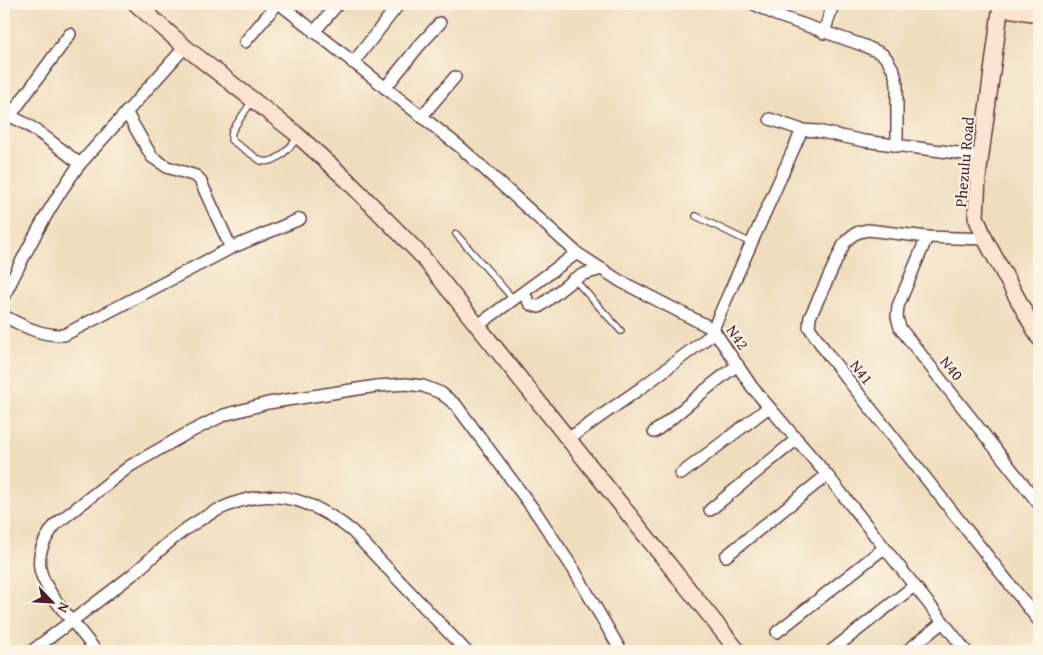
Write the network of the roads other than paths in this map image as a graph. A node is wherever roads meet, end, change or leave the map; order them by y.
1 (136, 4) edge
2 (279, 4) edge
3 (338, 4) edge
4 (399, 4) edge
5 (754, 4) edge
6 (833, 4) edge
7 (1000, 6) edge
8 (1039, 14) edge
9 (440, 23) dead end
10 (314, 32) junction
11 (824, 33) junction
12 (70, 34) dead end
13 (245, 42) dead end
14 (184, 47) junction
15 (353, 62) junction
16 (455, 77) dead end
17 (385, 88) junction
18 (253, 99) junction
19 (126, 112) junction
20 (7, 116) edge
21 (422, 116) junction
22 (770, 119) dead end
23 (802, 130) junction
24 (299, 136) junction
25 (897, 146) junction
26 (980, 156) junction
27 (80, 164) junction
28 (696, 216) dead end
29 (300, 219) dead end
30 (456, 234) dead end
31 (927, 237) junction
32 (985, 239) junction
33 (751, 242) junction
34 (231, 248) junction
35 (577, 253) junction
36 (602, 269) junction
37 (574, 280) junction
38 (4, 296) edge
39 (519, 297) junction
40 (4, 316) edge
41 (478, 326) junction
42 (714, 330) junction
43 (621, 331) dead end
44 (1039, 338) edge
45 (738, 366) junction
46 (769, 407) junction
47 (654, 432) dead end
48 (568, 439) junction
49 (797, 440) junction
50 (681, 474) dead end
51 (827, 475) junction
52 (1039, 504) edge
53 (710, 510) dead end
54 (884, 548) junction
55 (726, 556) dead end
56 (914, 586) junction
57 (72, 621) junction
58 (1039, 621) edge
59 (943, 622) junction
60 (777, 632) dead end
61 (32, 651) edge
62 (96, 651) edge
63 (466, 651) edge
64 (622, 651) edge
65 (738, 651) edge
66 (831, 651) edge
67 (907, 651) edge
68 (966, 651) edge

1 - 14 street
2 - 10 street
2 - 13 street
3 - 10 street
4 - 15 street
5 - 11 street
6 - 11 street
7 - 8 street
7 - 26 street, Phezulu Road
9 - 17 street
10 - 15 street
11 - 25 street
12 - 20 street
14 - 18 street
14 - 19 street
15 - 17 street
16 - 21 street
17 - 21 street
18 - 24 street
18 - 24 lane
19 - 27 street
19 - 34 street
20 - 27 street
21 - 35 street
22 - 23 street
23 - 25 street
23 - 33 street, N42
24 - 41 street
25 - 26 street
26 - 32 street, Phezulu Road
27 - 38 street
28 - 33 lane
29 - 34 street
30 - 39 lane
31 - 32 street, N41
31 - 52 street, N40
31 - 58 street, N41
32 - 44 street, Phezulu Road
33 - 42 street, N42
34 - 40 street
35 - 36 street
35 - 39 street
36 - 37 street
36 - 42 street
37 - 39 street
37 - 43 lane
39 - 41 street
41 - 48 street
42 - 45 street, N42
42 - 48 street
45 - 46 street, N42
45 - 47 street
46 - 49 street, N42
46 - 50 street
48 - 65 street
49 - 51 street, N42
49 - 53 street
51 - 54 street, N42
51 - 55 street
54 - 56 street, N42
54 - 60 street
56 - 59 street, N42
56 - 66 street
57 - 61 street
57 - 62 street
57 - 63 street
57 - 64 street
59 - 67 street
59 - 68 street, N42

